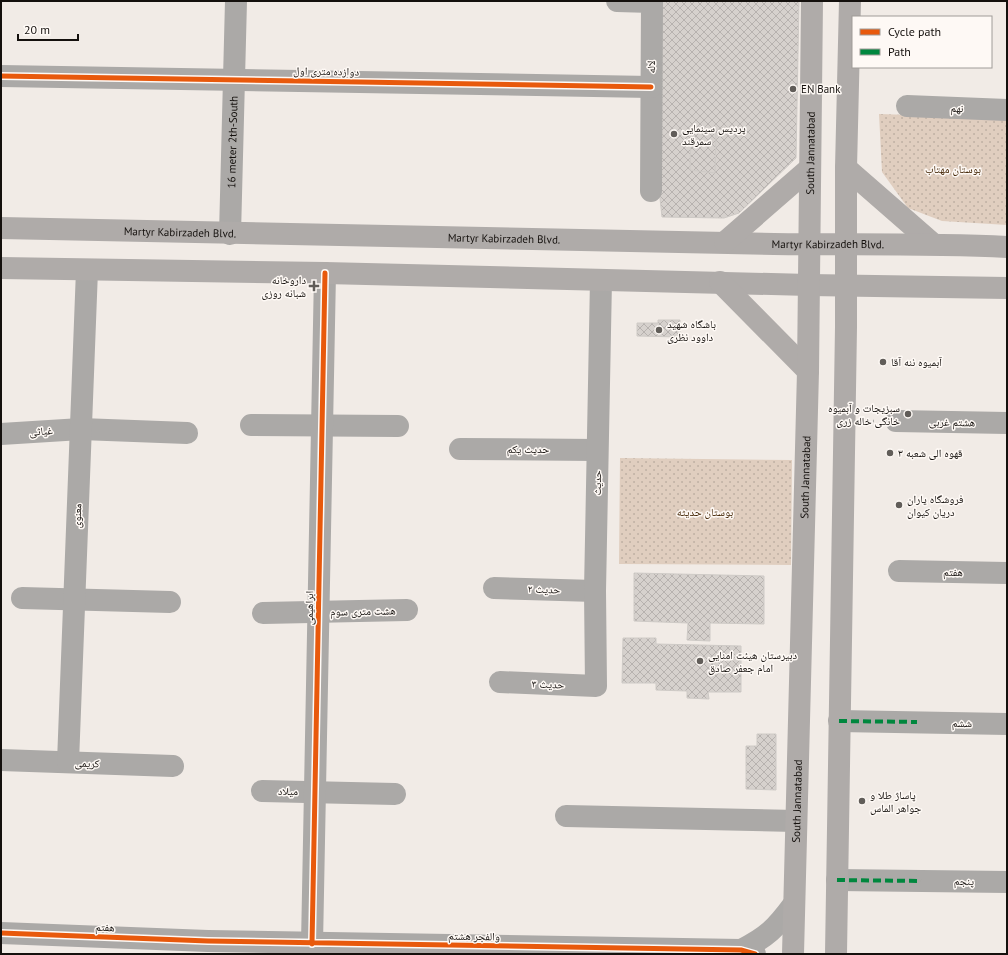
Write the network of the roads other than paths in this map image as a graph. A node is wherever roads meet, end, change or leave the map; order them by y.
1 (236, 1) edge
2 (617, 1) edge
3 (812, 1) edge
4 (850, 1) edge
5 (1, 76) edge
6 (234, 79) junction
7 (651, 87) junction
8 (907, 106) dead end
9 (1007, 110) edge
10 (810, 168) junction
11 (846, 168) junction
12 (651, 191) dead end
13 (1, 228) edge
14 (230, 234) junction
15 (725, 242) junction
16 (809, 244) junction
17 (932, 244) junction
18 (846, 245) junction
19 (1007, 247) edge
20 (1, 268) edge
21 (87, 270) junction
22 (324, 273) junction
23 (601, 280) junction
24 (720, 282) junction
25 (809, 285) junction
26 (847, 285) junction
27 (1007, 288) edge
28 (808, 371) junction
29 (896, 421) road end
30 (1007, 423) edge
31 (251, 425) dead end
32 (322, 426) junction
33 (398, 426) dead end
34 (81, 429) junction
35 (187, 433) dead end
36 (1, 434) edge
37 (460, 449) dead end
38 (597, 450) junction
39 (899, 571) dead end
40 (1007, 573) edge
41 (494, 588) dead end
42 (594, 591) junction
43 (22, 598) dead end
44 (74, 600) junction
45 (170, 602) dead end
46 (407, 610) dead end
47 (319, 611) junction
48 (262, 613) dead end
49 (500, 682) dead end
50 (596, 686) joint
51 (839, 721) junction
52 (1007, 724) edge
53 (1, 760) edge
54 (68, 762) junction
55 (173, 766) dead end
56 (262, 791) dead end
57 (315, 792) junction
58 (395, 794) dead end
59 (566, 816) dead end
60 (796, 821) junction
61 (837, 880) junction
62 (1007, 882) edge
63 (793, 905) junction
64 (1, 932) edge
65 (312, 944) junction
66 (207, 948) edge
67 (748, 952) edge
68 (793, 954) edge
69 (836, 954) edge

1 - 6 street, 16 meter 2th-South
2 - 7 street, لاله
3 - 10 main road, South Jannatabad
4 - 11 main road
5 - 6 street, دوازده متری اول
6 - 7 street, دوازده متری اول
6 - 14 street, 16 meter 2th-South
7 - 12 street, لاله
8 - 9 street, نهم
10 - 15 main road
10 - 16 main road, South Jannatabad
11 - 17 main road
11 - 18 main road
13 - 14 main road, Martyr Kabirzadeh Blvd.
14 - 15 main road, Martyr Kabirzadeh Blvd.
15 - 16 main road, Martyr Kabirzadeh Blvd.
16 - 18 main road, Martyr Kabirzadeh Blvd.
16 - 25 main road, South Jannatabad
17 - 18 main road, Martyr Kabirzadeh Blvd.
17 - 19 main road, Martyr Kabirzadeh Blvd.
18 - 26 main road
20 - 21 main road
21 - 22 main road
21 - 34 street, معنوی
22 - 23 main road
22 - 32 street, ابراهیمی
23 - 24 main road
23 - 38 street, حدیث
24 - 25 main road
24 - 28 main road
25 - 26 main road
25 - 28 main road, South Jannatabad
26 - 27 main road
26 - 51 main road
28 - 60 main road, South Jannatabad
29 - 30 street, هشتم غربی
31 - 32 street
32 - 33 street
32 - 47 street, ابراهیمی
34 - 35 street, غیاثی
34 - 36 street, غیاثی
34 - 44 street, معنوی
37 - 38 street, حدیث یکم
38 - 42 street, حدیث
39 - 40 street, هفتم
41 - 42 street, حدیث ۲
42 - 50 street, حدیث
43 - 44 street
44 - 45 street
44 - 54 street, معنوی
46 - 47 street, هشت متری سوم
47 - 48 street, هشت متری سوم
47 - 57 street, ابراهیمی
49 - 50 street, حدیث ۳
51 - 52 street, ششم
51 - 61 main road
53 - 54 street, کریمی
54 - 55 street, کریمی
56 - 57 street, میلاد
57 - 58 street, میلاد
57 - 65 street, ابراهیمی
59 - 60 street
60 - 63 main road, South Jannatabad
61 - 62 street, پنجم
61 - 69 main road
63 - 67 street
63 - 68 main road, South Jannatabad
64 - 66 street, هفتم
65 - 66 street, والفجر هشتم
65 - 67 street, والفجر هشتم

